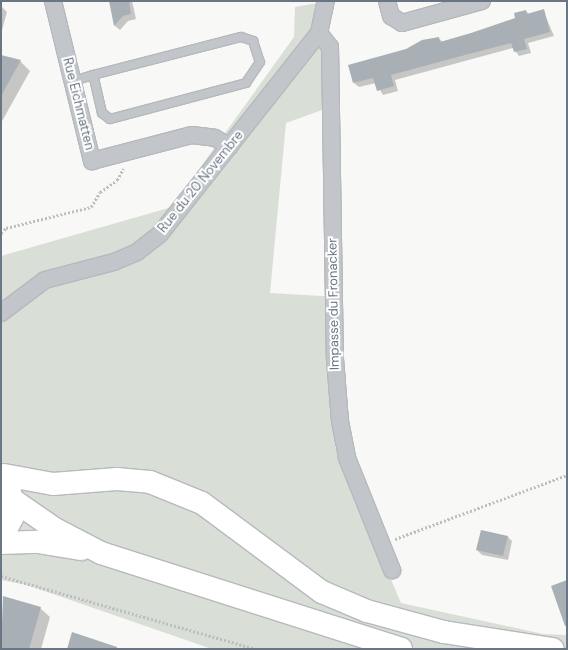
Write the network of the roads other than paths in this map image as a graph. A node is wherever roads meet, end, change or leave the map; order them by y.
1 (53, 1) edge
2 (326, 1) edge
3 (387, 1) edge
4 (482, 1) edge
5 (319, 33) junction
6 (94, 75) junction
7 (73, 81) junction
8 (230, 147) junction
9 (1, 313) edge
10 (3, 473) edge
11 (13, 500) junction
12 (1, 539) edge
13 (1, 543) edge
14 (101, 553) junction
15 (392, 570) dead end
16 (401, 649) edge
17 (553, 649) edge

1 - 7 street, Rue Eichmatten
2 - 5 street, Rue du 20 Novembre
3 - 4 street
5 - 8 street, Rue du 20 Novembre
5 - 15 street, Impasse du Fronacker
6 - 6 lane
6 - 7 lane
7 - 8 street, Rue Eichmatten
8 - 9 street, Rue du 20 Novembre
10 - 11 main road
10 - 17 main road
11 - 12 main road
11 - 14 main road
13 - 14 main road
14 - 16 main road

